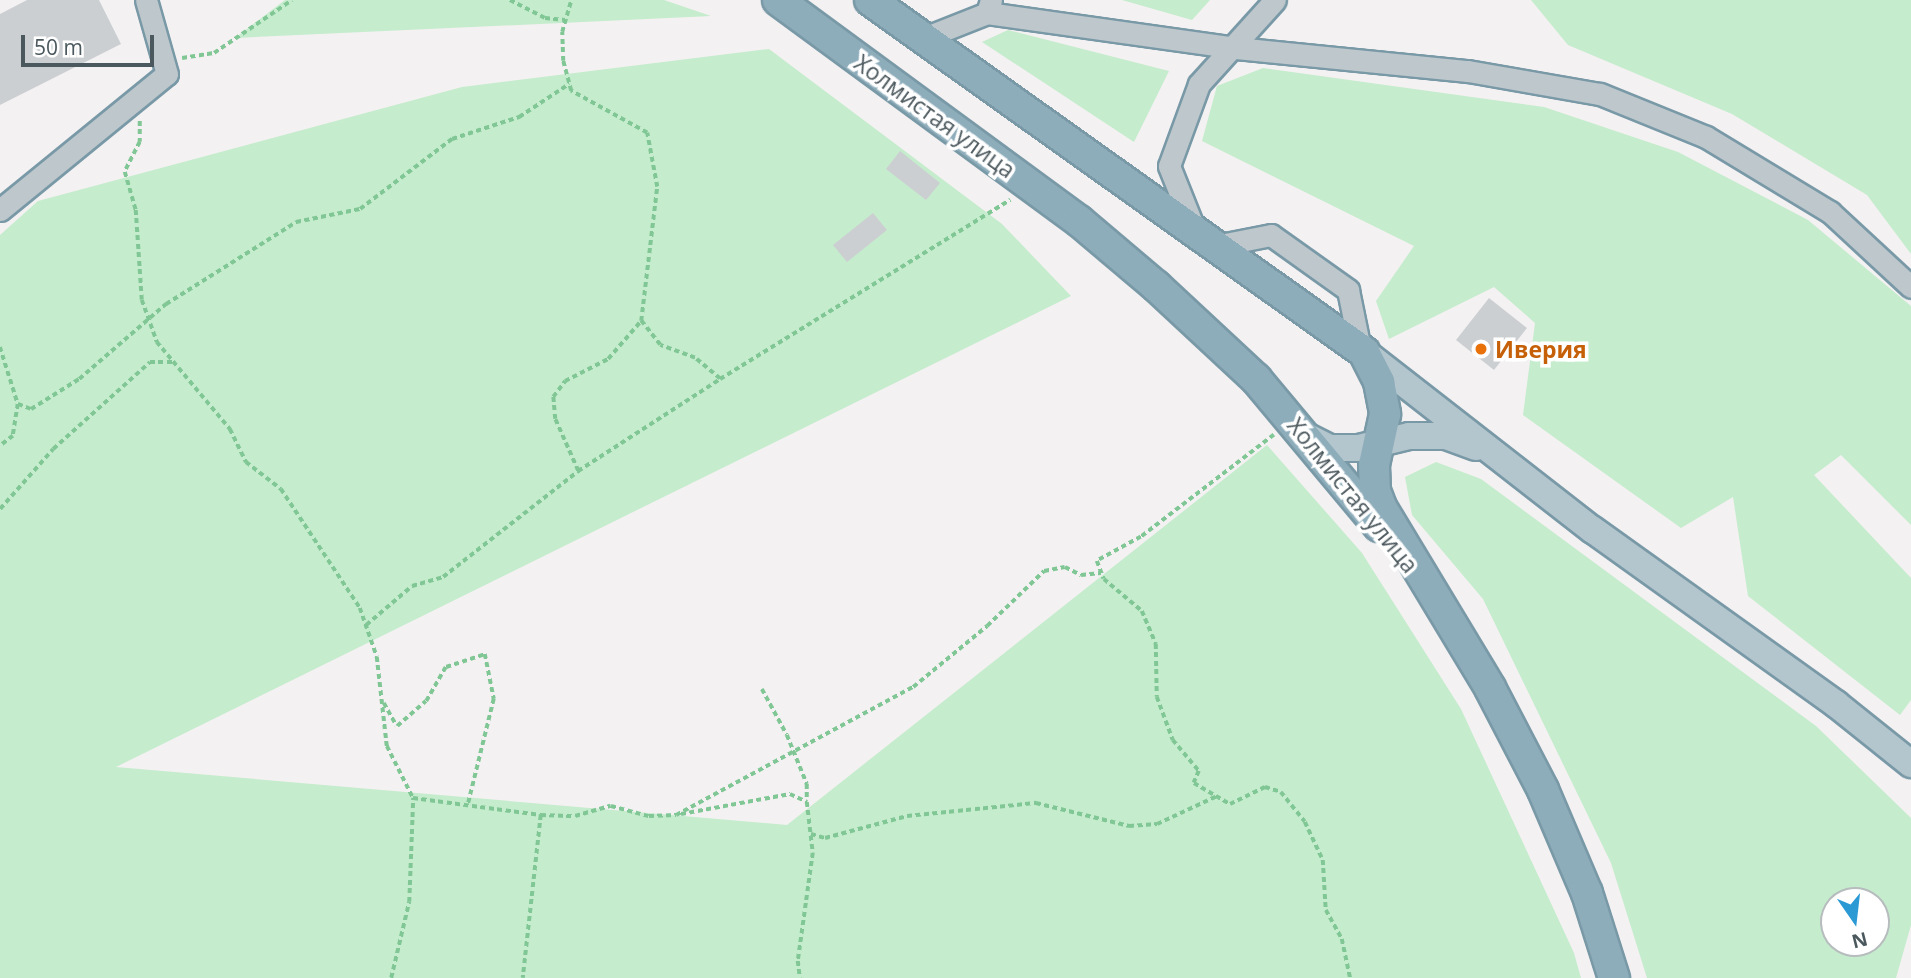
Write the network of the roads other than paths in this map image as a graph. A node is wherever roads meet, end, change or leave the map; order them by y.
1 (146, 0) edge
2 (778, 0) edge
3 (870, 0) edge
4 (1275, 0) edge
5 (989, 6) edge
6 (924, 38) junction
7 (1236, 48) junction
8 (0, 211) edge
9 (1205, 238) junction
10 (1911, 287) edge
11 (1362, 350) junction
12 (1300, 428) junction
13 (1382, 443) junction
14 (1517, 470) junction
15 (1425, 584) junction
16 (1911, 764) edge
17 (1614, 978) edge

1 - 8 lane
2 - 12 highway, Холмистая улица
3 - 6 highway
4 - 7 lane
5 - 6 lane
5 - 7 lane
6 - 9 highway
7 - 9 lane
7 - 10 lane
9 - 11 highway
9 - 11 lane
11 - 13 highway, Холмистая улица
11 - 14 main road
12 - 13 main road
12 - 15 highway, Холмистая улица
13 - 14 main road
13 - 15 highway, Холмистая улица
14 - 16 main road
15 - 17 highway

